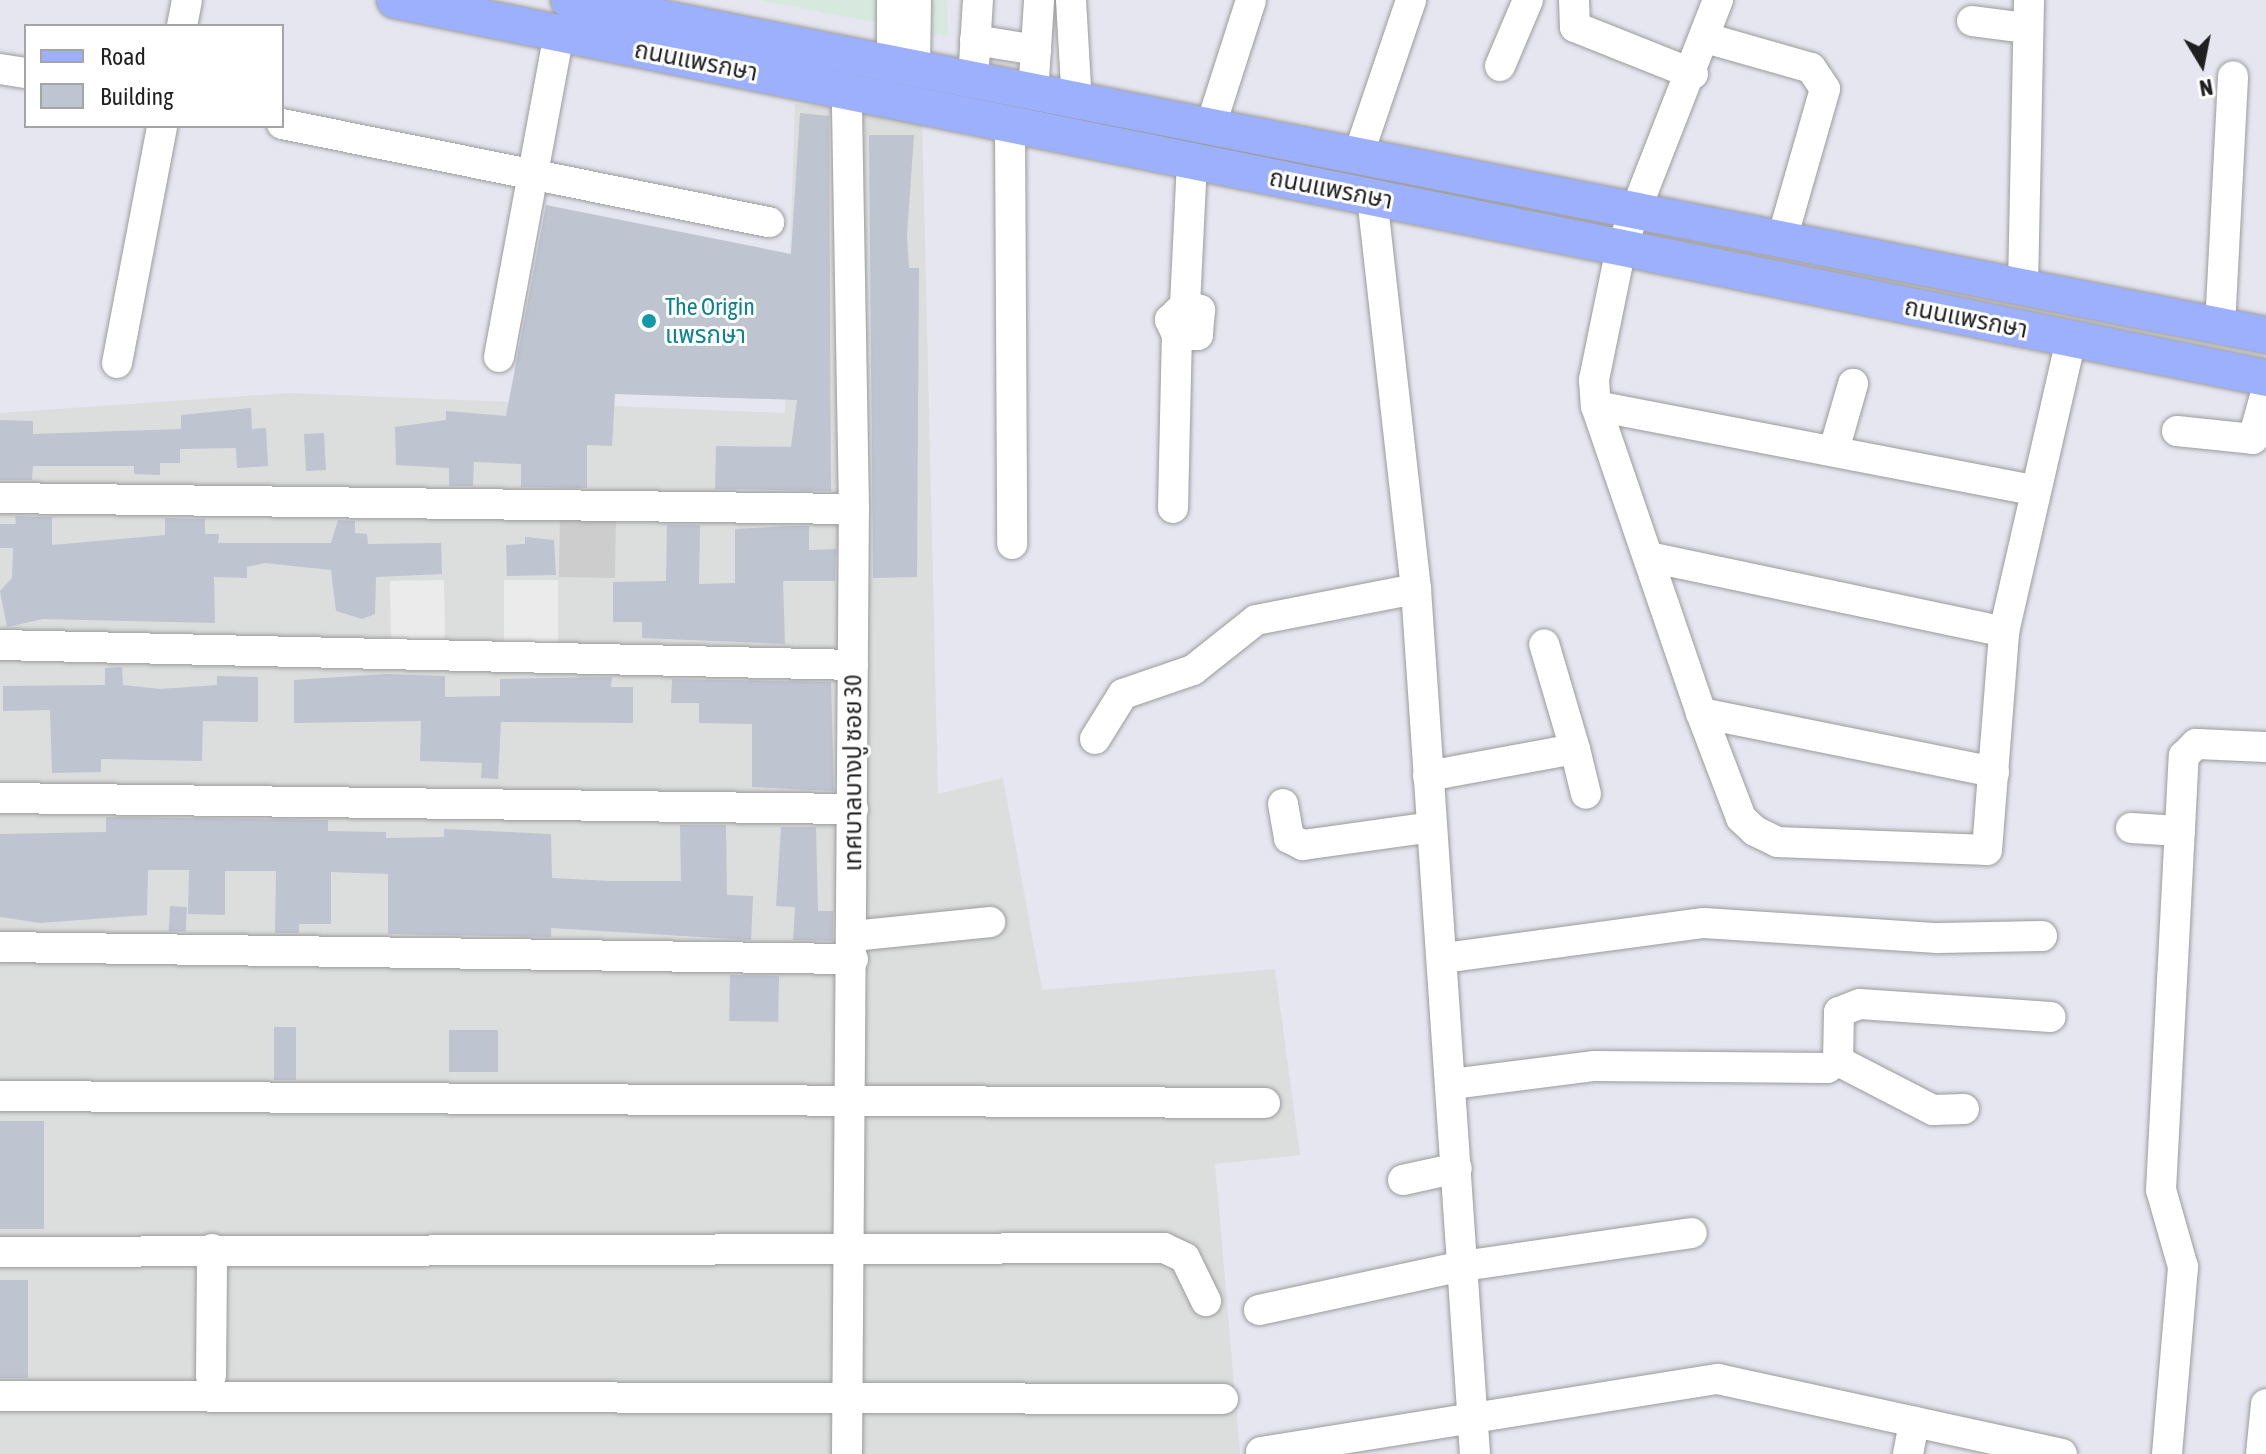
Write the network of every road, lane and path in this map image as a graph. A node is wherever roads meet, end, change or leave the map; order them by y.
1 (187, 0) edge
2 (395, 0) edge
3 (892, 0) edge
4 (916, 0) edge
5 (978, 0) edge
6 (1039, 0) edge
7 (1071, 0) edge
8 (1251, 0) edge
9 (1411, 0) edge
10 (1528, 0) edge
11 (1574, 0) edge
12 (1718, 0) edge
13 (610, 4) edge
14 (2028, 14) edge
15 (564, 17) edge
16 (1972, 21) dead end
17 (182, 24) edge
18 (1706, 38) junction
19 (975, 40) junction
20 (1036, 50) junction
21 (1500, 66) dead end
22 (904, 68) junction
23 (0, 69) edge
24 (24, 73) edge
25 (1693, 74) junction
26 (2233, 76) dead end
27 (973, 81) junction
28 (847, 91) junction
29 (1033, 94) junction
30 (1077, 103) junction
31 (284, 124) edge
32 (1010, 124) junction
33 (162, 128) edge
34 (1210, 128) junction
35 (1358, 156) junction
36 (1192, 162) junction
37 (534, 179) junction
38 (1372, 197) junction
39 (1636, 211) junction
40 (769, 222) dead end
41 (1782, 239) junction
42 (1621, 248) junction
43 (2023, 287) junction
44 (2220, 326) junction
45 (2266, 335) edge
46 (2071, 339) junction
47 (499, 357) dead end
48 (117, 363) dead end
49 (2266, 378) edge
50 (1853, 384) dead end
51 (2266, 392) edge
52 (1596, 406) junction
53 (2177, 431) dead end
54 (1834, 450) junction
55 (2034, 490) junction
56 (0, 498) edge
57 (1173, 508) dead end
58 (854, 509) junction
59 (1012, 544) dead end
60 (1649, 557) junction
61 (1416, 589) junction
62 (2004, 632) junction
63 (1544, 644) dead end
64 (0, 645) edge
65 (853, 665) junction
66 (1701, 713) junction
67 (1095, 739) dead end
68 (2266, 747) edge
69 (1575, 749) junction
70 (1994, 772) junction
71 (1428, 776) junction
72 (1586, 794) dead end
73 (0, 798) edge
74 (1283, 804) dead end
75 (853, 809) junction
76 (1432, 827) junction
77 (2131, 828) dead end
78 (2180, 831) junction
79 (990, 922) dead end
80 (2042, 936) dead end
81 (0, 947) edge
82 (853, 948) junction
83 (1444, 958) junction
84 (2051, 1017) dead end
85 (1838, 1061) junction
86 (1452, 1084) junction
87 (0, 1096) edge
88 (1265, 1103) dead end
89 (845, 1105) junction
90 (1964, 1109) dead end
91 (1457, 1168) junction
92 (1403, 1180) dead end
93 (1692, 1233) dead end
94 (212, 1249) junction
95 (0, 1252) edge
96 (847, 1253) junction
97 (1463, 1266) junction
98 (1206, 1301) dead end
99 (1259, 1310) dead end
100 (211, 1376) dead end
101 (0, 1396) edge
102 (1223, 1399) dead end
103 (848, 1400) junction
104 (2266, 1404) edge
105 (1471, 1413) junction
106 (1914, 1422) junction
107 (1261, 1452) dead end
108 (847, 1454) edge
109 (1475, 1454) edge
110 (1908, 1454) edge
111 (2062, 1454) edge
112 (2167, 1454) edge
113 (2261, 1454) edge

1 - 17 street
2 - 15 main road, ถนนแพรกษา
3 - 22 street
4 - 22 street
5 - 19 street
6 - 20 street
7 - 30 street
8 - 34 street
9 - 35 street
10 - 21 street
11 - 25 street
12 - 18 street
13 - 15 main road, ถนนแพรกษา
13 - 22 main road, ถนนแพรกษา
14 - 16 street
14 - 43 street
15 - 28 main road, ถนนแพรกษา
15 - 37 street
18 - 25 street
18 - 41 street
19 - 20 street
19 - 27 street
20 - 29 street
22 - 27 main road, ถนนแพรกษา
23 - 24 street
25 - 39 street
26 - 44 street
27 - 29 main road, ถนนแพรกษา
28 - 32 main road, ถนนแพรกษา
28 - 58 street, เทศบาลบางปู ซอย 30
29 - 30 main road, ถนนแพรกษา
30 - 34 main road, ถนนแพรกษา
31 - 37 street
32 - 36 main road, ถนนแพรกษา
32 - 59 street
33 - 48 street
34 - 35 main road, ถนนแพรกษา
35 - 39 main road, ถนนแพรกษา
36 - 38 main road, ถนนแพรกษา
36 - 57 street
37 - 40 street
37 - 47 street
38 - 42 main road, ถนนแพรกษา
38 - 61 street
39 - 41 main road, ถนนแพรกษา
39 - 42 street
41 - 43 main road, ถนนแพรกษา
42 - 46 main road, ถนนแพรกษา
42 - 52 street
43 - 44 main road, ถนนแพรกษา
44 - 45 main road, ถนนแพรกษา
46 - 49 main road, ถนนแพรกษา
46 - 55 street
50 - 54 street
51 - 53 street
52 - 54 street
52 - 60 street
54 - 55 street
55 - 62 street
56 - 58 street
58 - 65 street, เทศบาลบางปู ซอย 30
60 - 62 street
60 - 66 street
61 - 67 street
61 - 71 street
62 - 70 street
63 - 69 street
64 - 65 street
65 - 75 street, เทศบาลบางปู ซอย 30
66 - 70 street
66 - 70 street
68 - 78 street
69 - 71 street
69 - 72 street
71 - 76 street
73 - 75 street
74 - 76 street
75 - 82 street, เทศบาลบางปู ซอย 30
76 - 83 street
77 - 78 street
78 - 112 street
79 - 82 street
80 - 83 street
81 - 82 street
82 - 89 street, เทศบาลบางปู ซอย 30
83 - 86 street
84 - 85 street
85 - 86 street
85 - 90 street
86 - 91 street
87 - 89 street
88 - 89 street
89 - 96 street, เทศบาลบางปู ซอย 30
91 - 92 street
91 - 97 street
93 - 97 street
94 - 95 street
94 - 96 street
94 - 100 street
96 - 98 street
96 - 103 street, เทศบาลบางปู ซอย 30
97 - 99 street
97 - 105 street
101 - 103 street
102 - 103 street
103 - 108 street, เทศบาลบางปู ซอย 30
104 - 113 street
105 - 106 street
105 - 107 street
105 - 109 street
106 - 110 street
106 - 111 street

